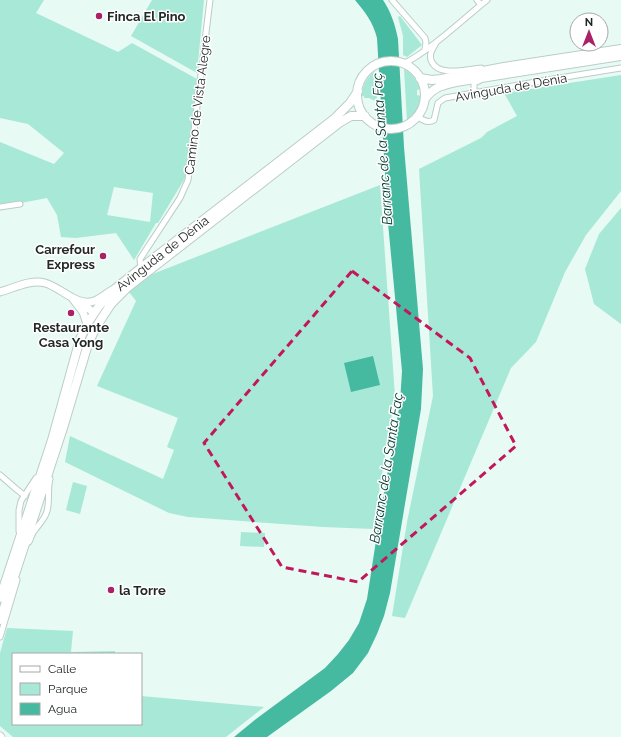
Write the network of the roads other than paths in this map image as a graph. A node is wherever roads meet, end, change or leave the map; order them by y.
1 (210, 0) edge
2 (392, 0) edge
3 (476, 0) edge
4 (487, 0) edge
5 (481, 5) junction
6 (425, 38) junction
7 (439, 39) junction
8 (425, 49) junction
9 (621, 50) edge
10 (621, 56) edge
11 (402, 63) junction
12 (504, 67) junction
13 (621, 68) edge
14 (497, 75) junction
15 (420, 78) junction
16 (456, 82) junction
17 (474, 89) junction
18 (358, 91) junction
19 (425, 99) junction
20 (365, 116) junction
21 (418, 116) junction
22 (20, 204) dead end
23 (0, 207) edge
24 (141, 268) junction
25 (116, 288) junction
26 (0, 292) edge
27 (73, 297) junction
28 (94, 313) junction
29 (88, 324) junction
30 (83, 361) junction
31 (55, 452) junction
32 (44, 467) junction
33 (0, 475) edge
34 (25, 496) junction
35 (37, 497) junction
36 (48, 507) junction
37 (19, 510) junction
38 (30, 518) junction
39 (44, 518) junction
40 (17, 558) junction
41 (0, 586) edge
42 (0, 598) edge
43 (0, 620) edge
44 (0, 637) edge

1 - 24 street, Camino de Vista Alegre
2 - 6 street
3 - 5 street
4 - 5 street
5 - 7 street
6 - 7 street
6 - 8 street
7 - 8 street
7 - 12 street
8 - 11 street
9 - 12 main road, Avinguda de Dénia
10 - 14 main road, Avinguda de Dénia
11 - 15 main road
11 - 18 main road
12 - 15 main road, Avinguda de Dénia
13 - 17 street, Avinguda de Dénia
14 - 16 main road, Avinguda de Dénia
14 - 17 street
15 - 19 main road
16 - 17 street
16 - 19 main road, Avinguda de Dénia
17 - 21 street, Avinguda de Dénia
18 - 20 main road
18 - 24 main road, Avinguda de Dénia
19 - 21 main road
20 - 21 main road
20 - 30 main road, Avinguda de Dénia
22 - 23 street
24 - 25 main road, Avinguda de Dénia
25 - 27 main road
25 - 28 main road, Avinguda de Dénia
26 - 27 main road
27 - 28 main road
27 - 29 main road
28 - 29 main road, Avinguda de Dénia
28 - 30 main road
29 - 32 main road, Avinguda de Dénia
30 - 31 main road, Avinguda de Dénia
31 - 35 main road, Avinguda de Dénia
31 - 36 street, Avinguda de Dénia
32 - 34 street, Avinguda de Dénia
32 - 35 main road, Avinguda de Dénia
33 - 34 street
34 - 35 street
34 - 37 street, Avinguda de Dénia
35 - 36 street
35 - 38 main road, Avinguda de Dénia
36 - 39 street, Avinguda de Dénia
37 - 38 street
37 - 40 street, Avinguda de Dénia
38 - 39 street
38 - 40 main road, Avinguda de Dénia
39 - 40 street, Avinguda de Dénia
40 - 41 street, Avinguda de Dénia
40 - 42 main road, Avinguda de Dénia
40 - 43 main road, Avinguda de Dénia
40 - 44 street, Avinguda de Dénia

